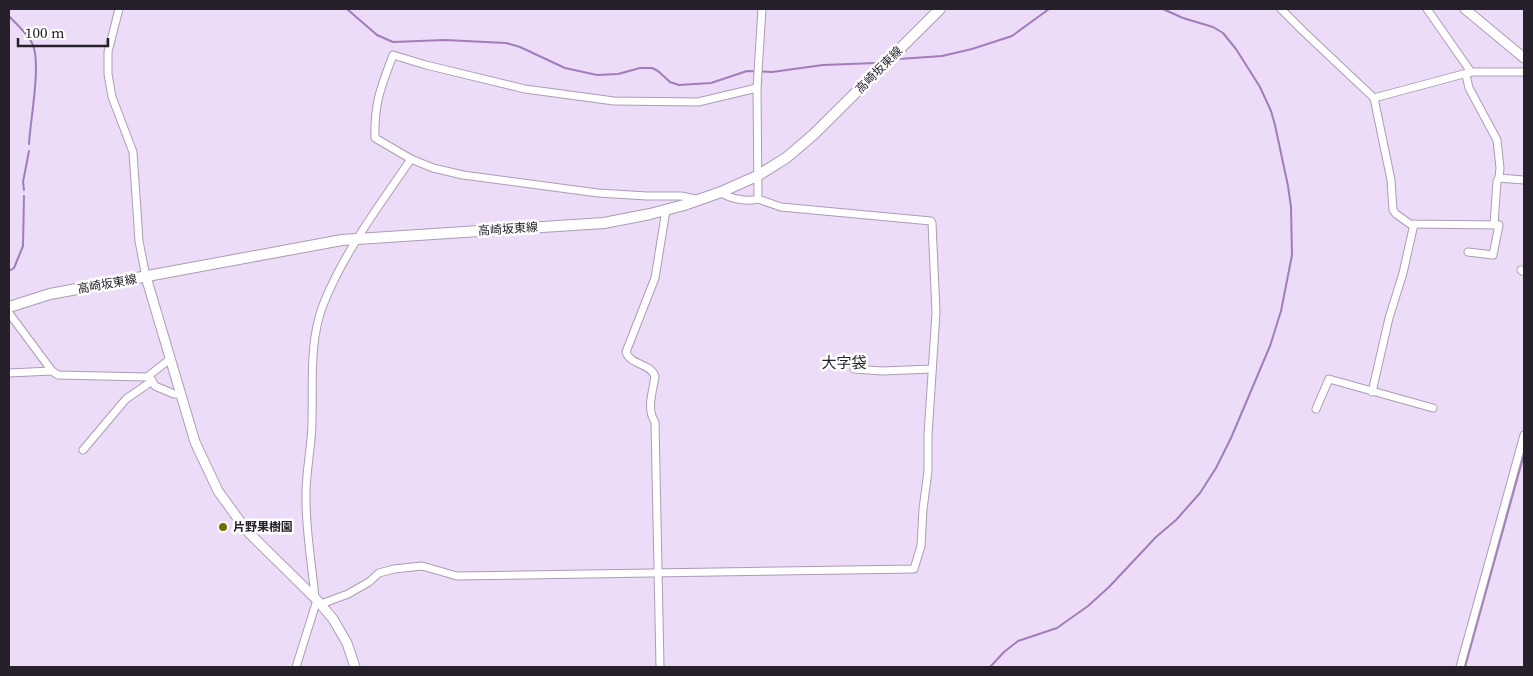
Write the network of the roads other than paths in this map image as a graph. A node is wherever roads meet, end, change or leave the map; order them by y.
1 (119, 9) edge
2 (762, 9) edge
3 (940, 9) edge
4 (1281, 9) edge
5 (1427, 9) edge
6 (1465, 9) edge
7 (1524, 58) edge
8 (1524, 72) edge
9 (1468, 74) junction
10 (757, 88) junction
11 (1374, 98) junction
12 (410, 159) junction
13 (757, 176) junction
14 (1499, 178) junction
15 (1524, 180) edge
16 (721, 192) junction
17 (758, 199) junction
18 (700, 200) junction
19 (666, 210) junction
20 (1414, 224) junction
21 (1494, 224) junction
22 (357, 238) junction
23 (1468, 252) dead end
24 (146, 277) junction
25 (9, 307) edge
26 (9, 313) edge
27 (170, 359) junction
28 (854, 369) dead end
29 (932, 369) junction
30 (52, 371) junction
31 (9, 373) edge
32 (151, 379) junction
33 (1372, 392) junction
34 (180, 394) junction
35 (1433, 408) dead end
36 (1316, 409) dead end
37 (1524, 435) edge
38 (83, 450) dead end
39 (659, 573) junction
40 (318, 601) junction
41 (296, 667) edge
42 (354, 667) edge
43 (660, 667) edge
44 (1460, 667) edge

1 - 24 street
2 - 10 street
3 - 13 main road, 高崎坂東線
4 - 11 street
5 - 9 street
6 - 7 street
8 - 9 street
9 - 11 street
9 - 14 street
10 - 12 street
10 - 13 street
11 - 20 street
12 - 18 street
12 - 22 street
13 - 16 main road, 高崎坂東線
13 - 17 street
14 - 15 street
14 - 21 street
16 - 17 street
16 - 18 main road, 高崎坂東線
17 - 29 street
18 - 19 main road, 高崎坂東線
19 - 22 main road, 高崎坂東線
19 - 39 street
20 - 21 street
20 - 33 street
21 - 23 street
22 - 24 main road, 高崎坂東線
22 - 40 street
24 - 25 main road, 高崎坂東線
24 - 27 street
26 - 30 street
27 - 32 street
27 - 34 street
28 - 29 street
29 - 39 street
30 - 31 street
30 - 32 street
32 - 34 street
32 - 38 street
33 - 35 street
33 - 36 street
34 - 40 street
37 - 44 street
39 - 40 street
39 - 43 street
40 - 41 street
40 - 42 street

